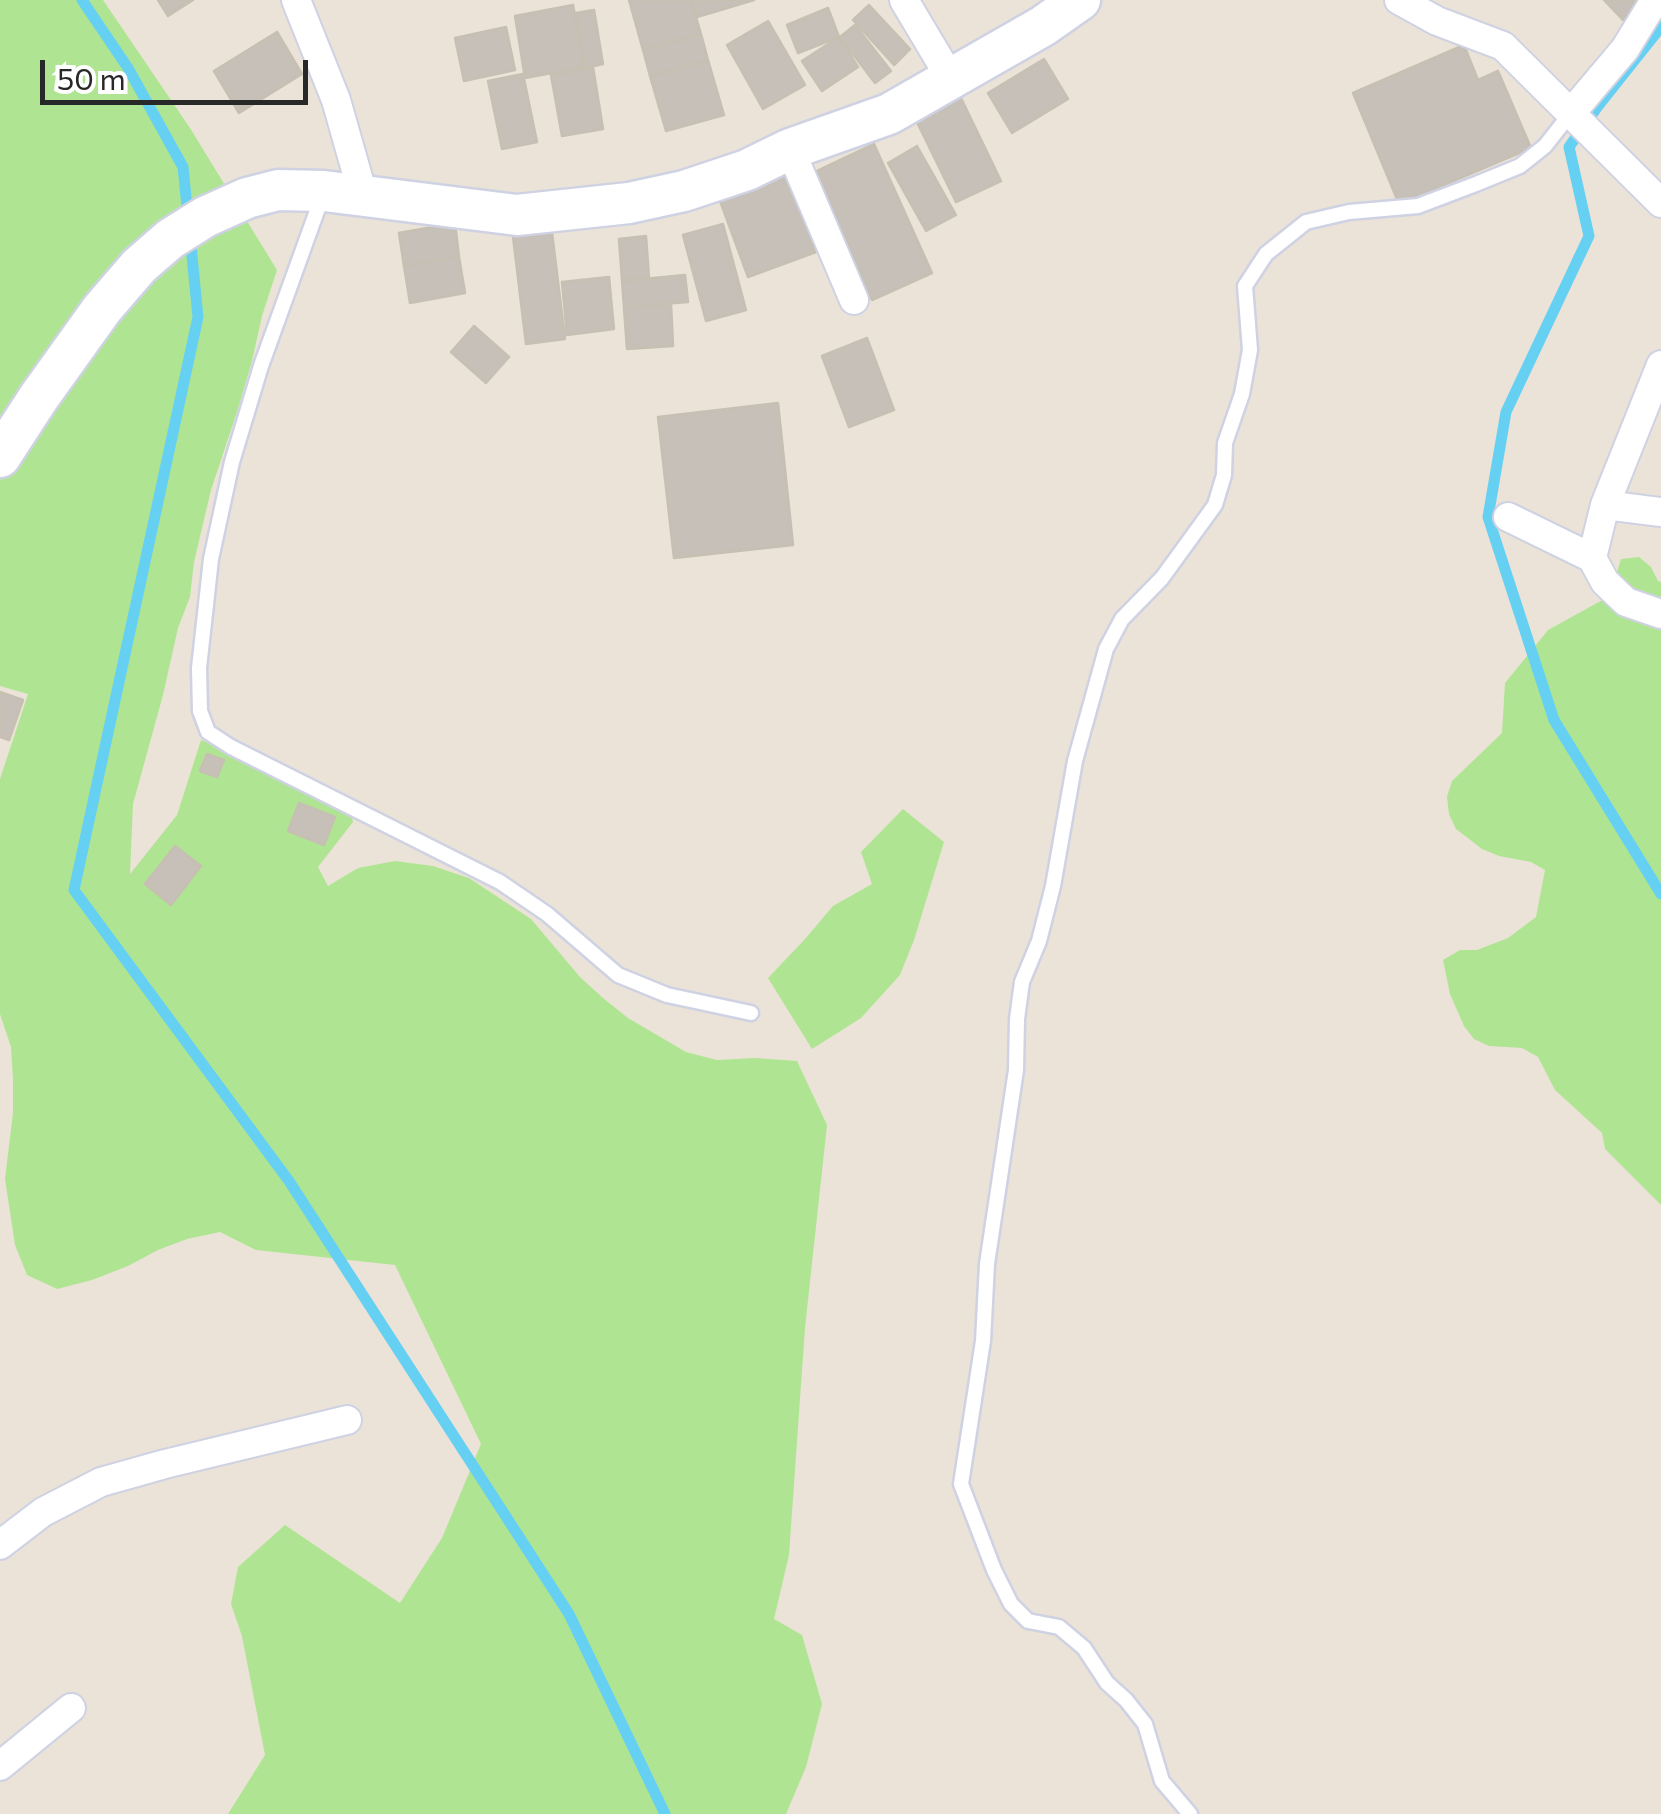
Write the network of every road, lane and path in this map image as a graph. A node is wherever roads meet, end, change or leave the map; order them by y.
1 (296, 0) edge
2 (904, 0) edge
3 (1080, 0) edge
4 (1399, 0) edge
5 (1654, 0) edge
6 (951, 79) junction
7 (1582, 123) junction
8 (790, 148) junction
9 (344, 193) junction
10 (1661, 204) edge
11 (854, 300) dead end
12 (1661, 366) edge
13 (0, 457) edge
14 (1605, 505) junction
15 (1661, 512) edge
16 (1508, 517) dead end
17 (1592, 558) junction
18 (1661, 614) edge
19 (751, 1013) dead end
20 (347, 1420) dead end
21 (0, 1545) edge
22 (71, 1708) dead end
23 (0, 1766) edge
24 (1190, 1814) edge

1 - 9 street
2 - 6 street
3 - 6 street
4 - 7 street
5 - 7 street
6 - 8 street
7 - 10 street
7 - 24 lane
8 - 9 street
8 - 11 street
9 - 13 street
9 - 19 lane
12 - 14 street
14 - 15 street
14 - 17 street
16 - 17 street
17 - 18 street
20 - 21 street
22 - 23 street

